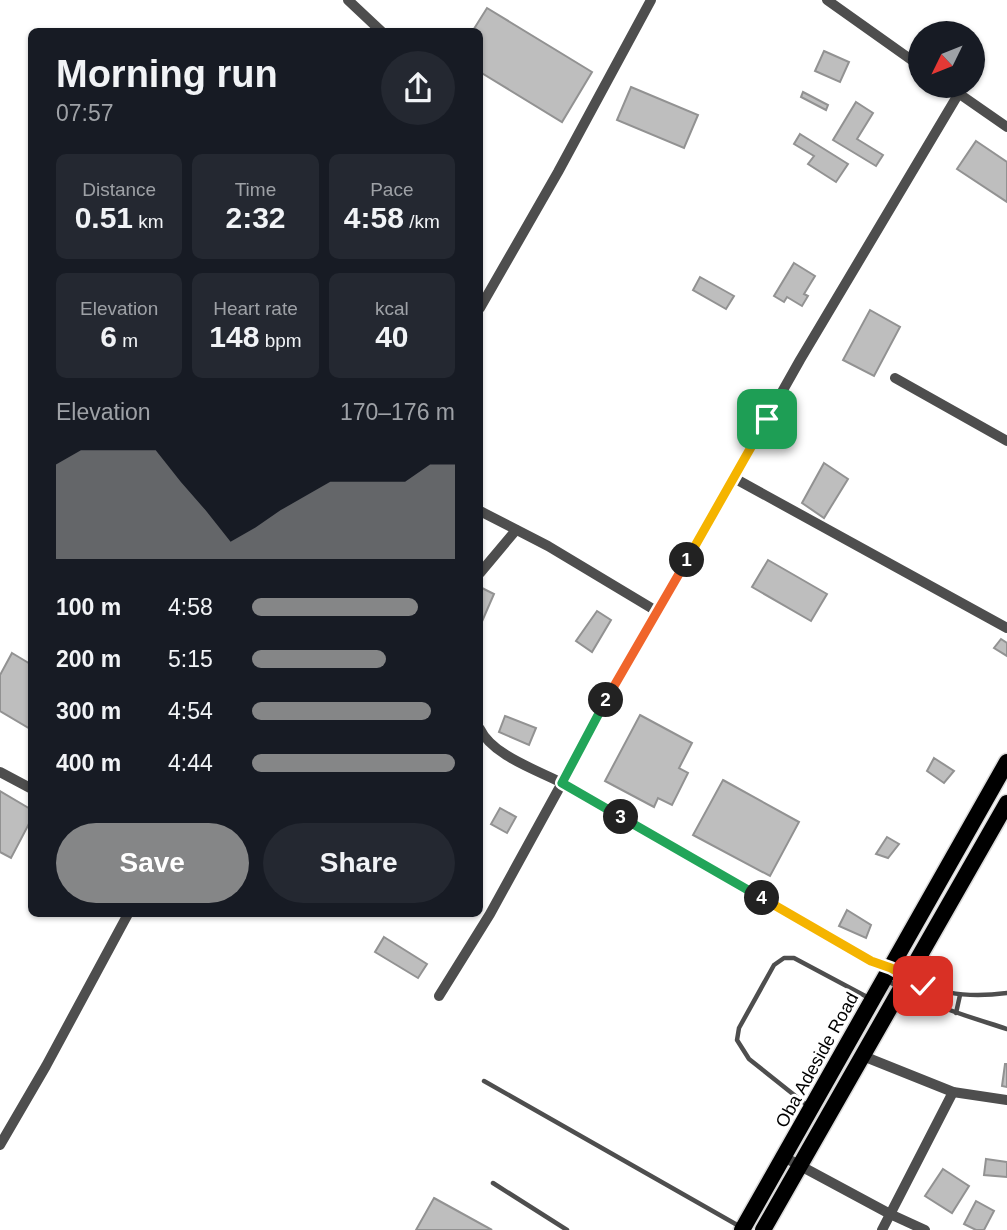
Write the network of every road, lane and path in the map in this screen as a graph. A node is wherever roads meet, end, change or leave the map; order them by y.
1 (348, 0) edge
2 (651, 0) edge
3 (827, 0) edge
4 (378, 28) edge
5 (908, 57) edge
6 (956, 98) edge
7 (966, 98) edge
8 (1007, 127) edge
9 (483, 303) edge
10 (895, 378) dead end
11 (1007, 441) edge
12 (734, 478) junction
13 (483, 513) edge
14 (516, 530) junction
15 (483, 569) edge
16 (658, 612) junction
17 (1007, 628) edge
18 (483, 737) edge
19 (1007, 762) edge
20 (0, 772) edge
21 (562, 783) junction
22 (28, 787) edge
23 (991, 791) junction
24 (1007, 802) edge
25 (126, 917) edge
26 (888, 973) junction
27 (904, 983) junction
28 (1007, 993) edge
29 (960, 995) junction
30 (439, 996) dead end
31 (872, 1000) junction
32 (956, 1013) junction
33 (1007, 1029) edge
34 (863, 1056) junction
35 (484, 1081) dead end
36 (953, 1092) junction
37 (1007, 1100) edge
38 (811, 1108) junction
39 (0, 1144) edge
40 (784, 1157) junction
41 (800, 1166) junction
42 (493, 1183) dead end
43 (890, 1214) junction
44 (743, 1229) edge
45 (567, 1230) edge
46 (763, 1230) edge
47 (882, 1230) edge
48 (925, 1230) edge

1 - 4 street
2 - 9 street
3 - 5 street
6 - 12 street
7 - 8 street
10 - 11 street
12 - 16 street
12 - 17 street
13 - 14 street
14 - 15 street
14 - 16 street
16 - 21 street
18 - 21 street
19 - 23 main road, Oba Adeside Road
20 - 22 street
21 - 26 street
21 - 30 street
23 - 24 street
23 - 26 main road, Oba Adeside Road
24 - 27 main road
25 - 39 street
26 - 27 lane
26 - 27 lane
26 - 31 main road, Oba Adeside Road
27 - 29 lane
27 - 32 lane
27 - 34 main road
28 - 29 lane
29 - 32 lane
31 - 38 main road, Oba Adeside Road
31 - 38 lane
32 - 33 lane
34 - 36 street
34 - 41 main road
35 - 44 lane
36 - 37 street
36 - 43 street
38 - 40 main road, Oba Adeside Road
40 - 41 street
40 - 44 main road, Oba Adeside Road
41 - 43 street
41 - 46 main road
42 - 45 lane
43 - 47 street
43 - 48 street

